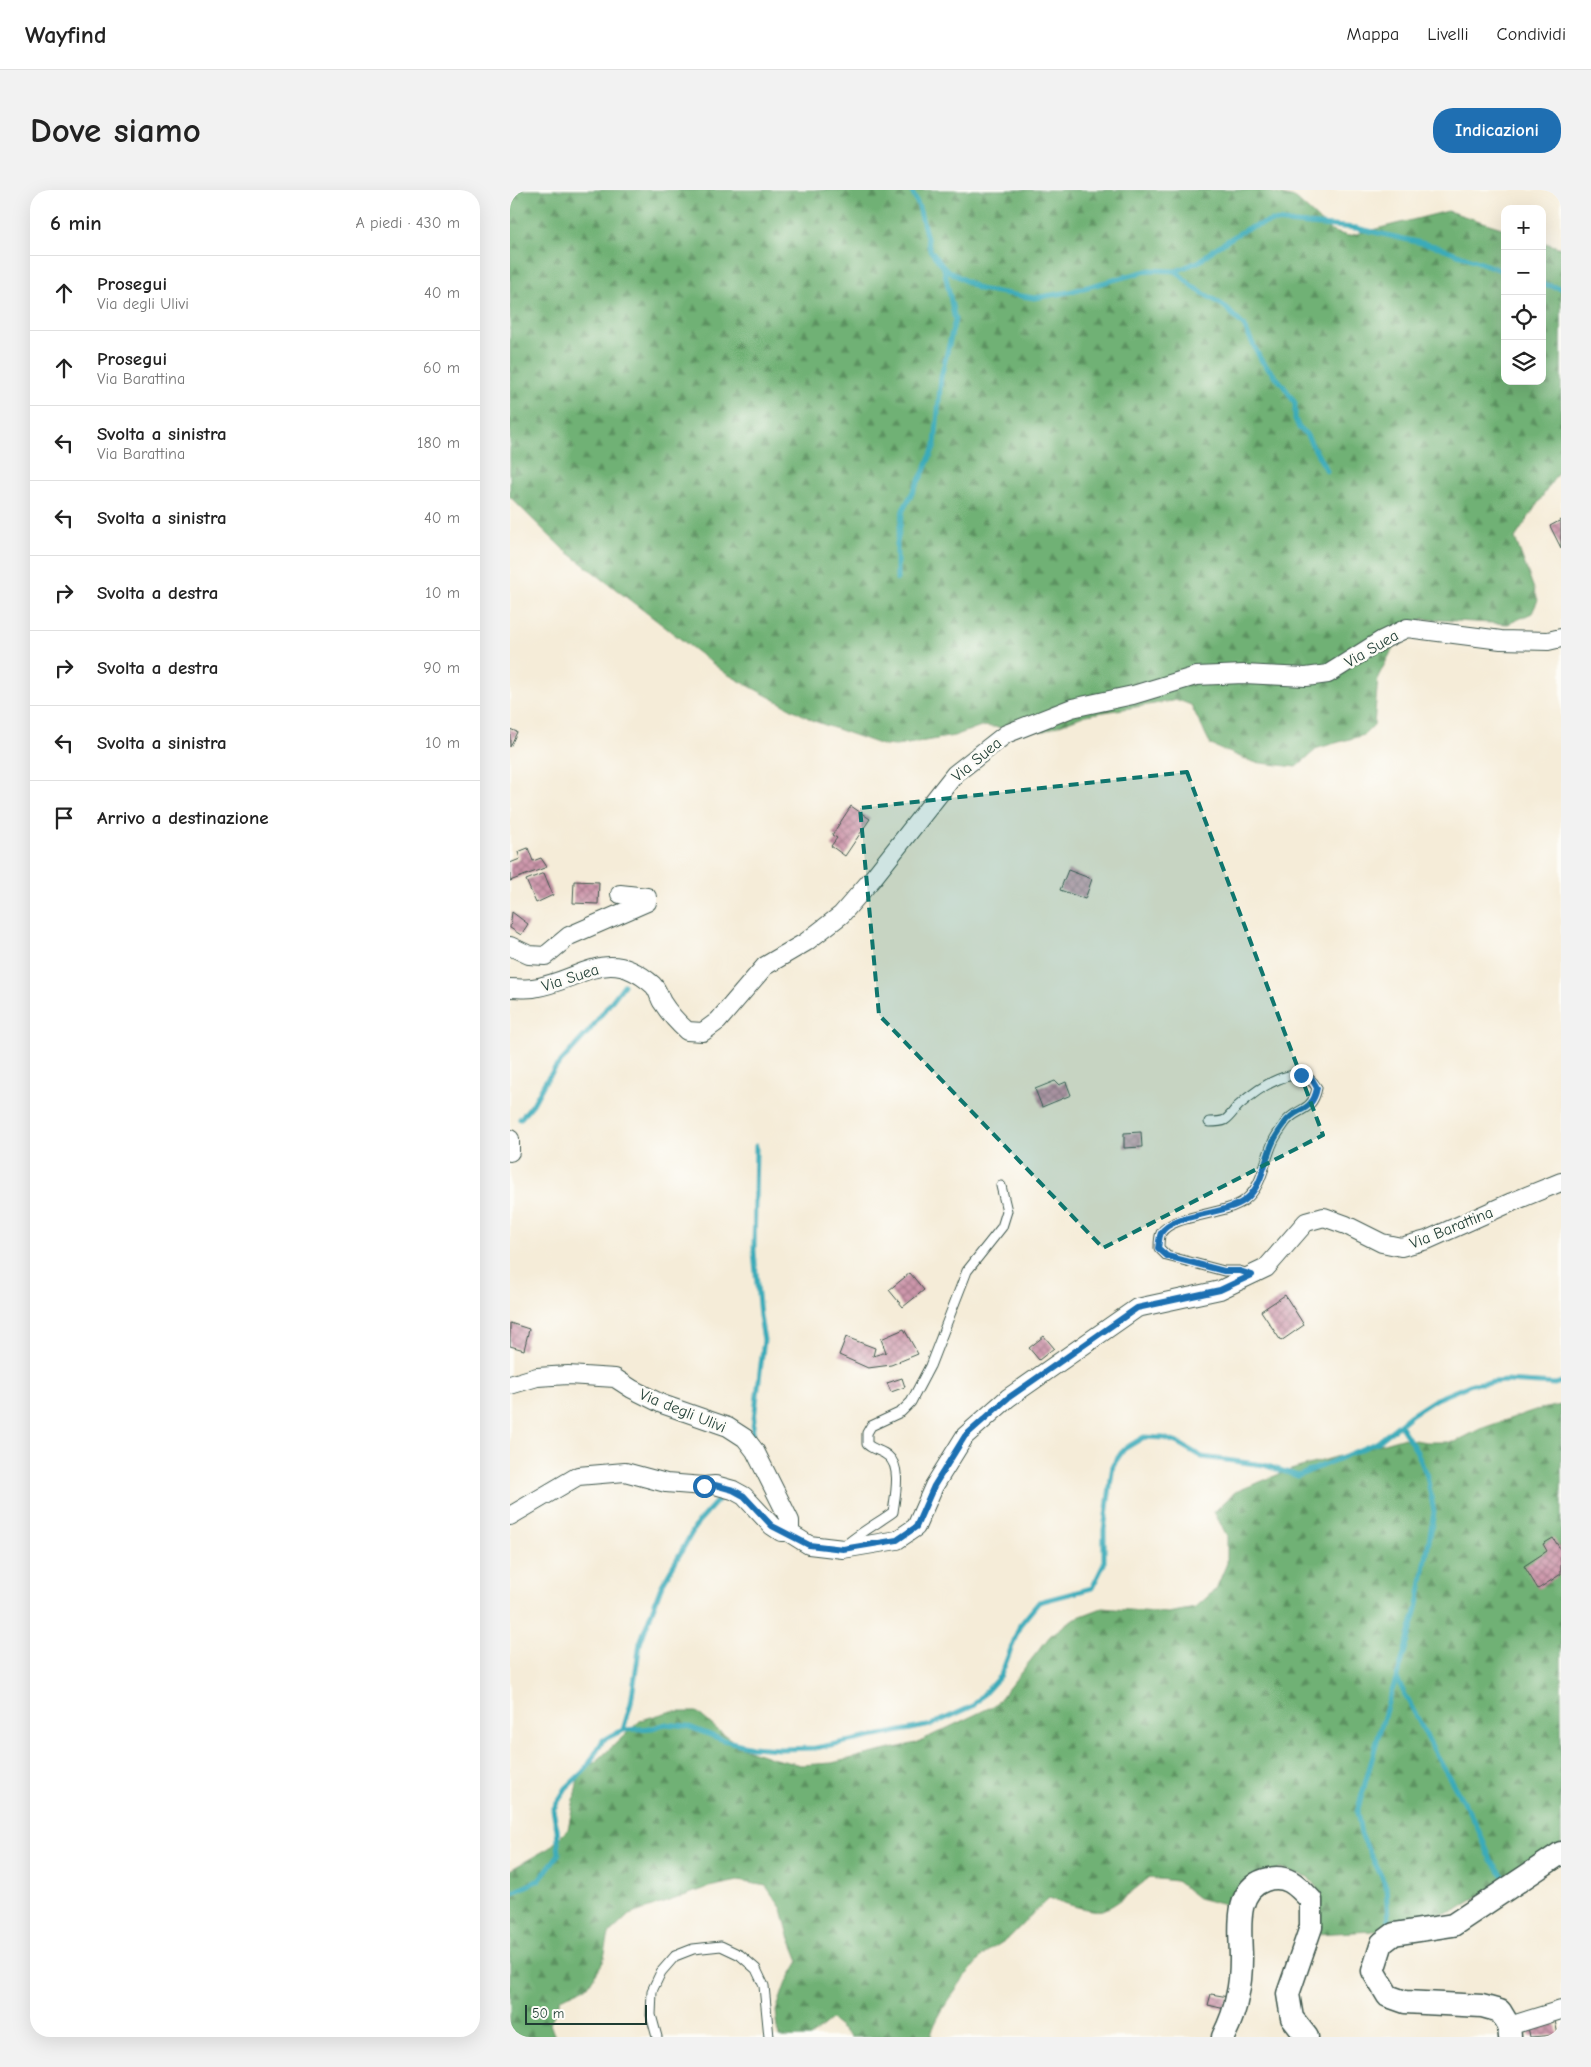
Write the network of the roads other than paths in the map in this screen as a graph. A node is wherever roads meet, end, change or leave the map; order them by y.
1 (1561, 638) edge
2 (620, 894) dead end
3 (510, 946) edge
4 (510, 988) edge
5 (1209, 1122) dead end
6 (510, 1139) edge
7 (510, 1152) edge
8 (1561, 1182) edge
9 (1001, 1186) dead end
10 (1252, 1275) junction
11 (510, 1385) edge
12 (510, 1516) edge
13 (788, 1532) junction
14 (843, 1549) junction
15 (1561, 1854) edge
16 (1561, 2010) edge
17 (1510, 2032) edge
18 (657, 2037) edge
19 (768, 2037) edge
20 (1223, 2037) edge
21 (1308, 2037) edge

1 - 4 street, Via Suea
2 - 3 street
5 - 10 lane
6 - 7 street
8 - 10 street, Via Barattina
9 - 14 lane
10 - 14 street, Via Barattina
11 - 13 street, Via degli Ulivi
12 - 13 street
13 - 14 street, Via Barattina
15 - 17 street
16 - 17 street
18 - 19 lane
20 - 21 street

